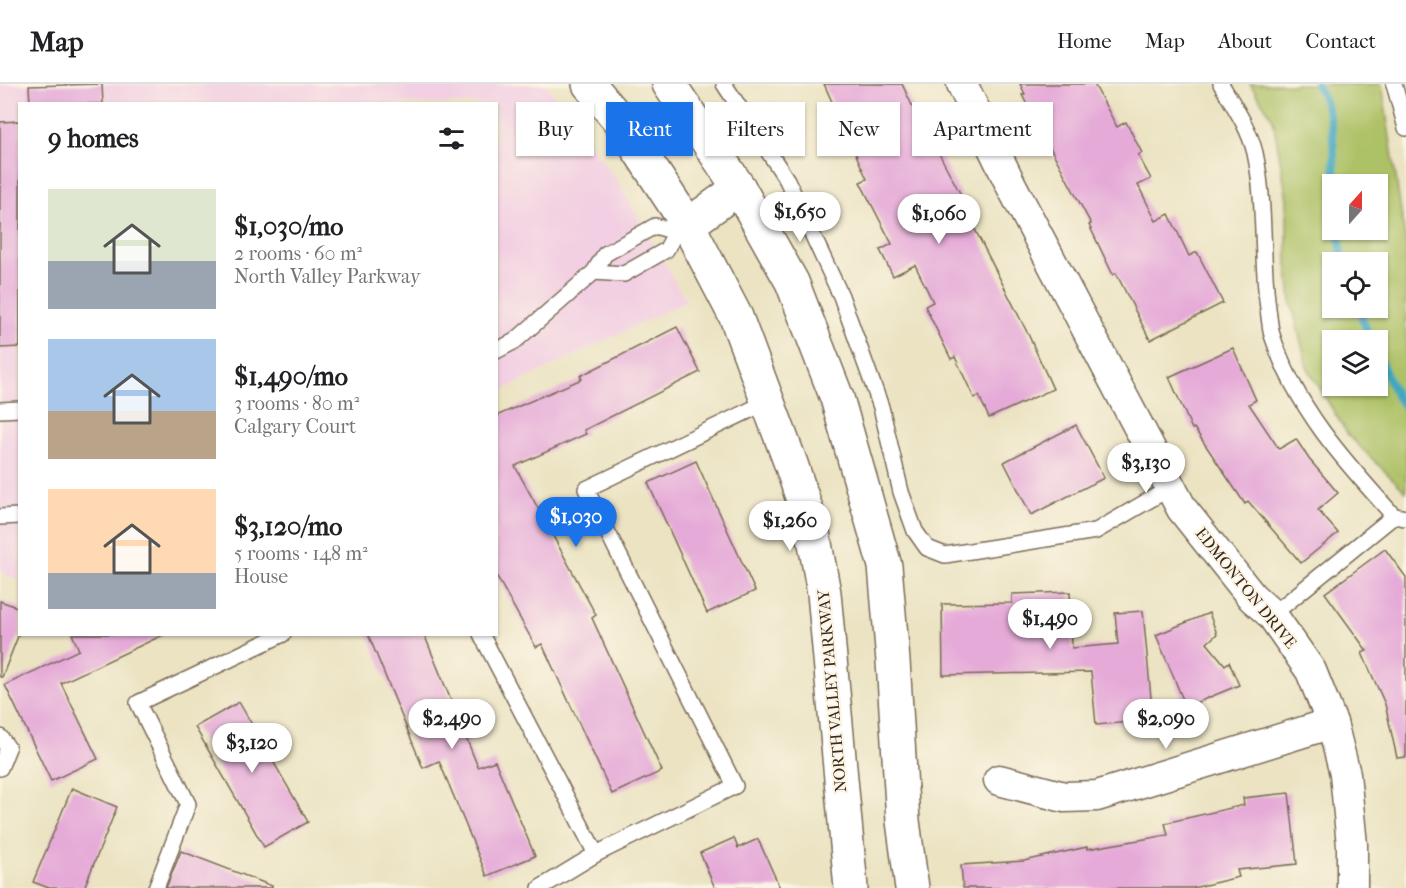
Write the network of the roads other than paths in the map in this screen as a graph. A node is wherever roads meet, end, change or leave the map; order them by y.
1 (589, 84) edge
2 (669, 84) edge
3 (724, 84) edge
4 (962, 84) edge
5 (1221, 84) edge
6 (1394, 84) edge
7 (1406, 128) edge
8 (739, 188) junction
9 (682, 229) junction
10 (594, 272) junction
11 (498, 350) edge
12 (769, 401) junction
13 (18, 409) edge
14 (0, 410) edge
15 (1170, 488) junction
16 (18, 516) edge
17 (0, 517) edge
18 (1400, 517) edge
19 (1272, 615) junction
20 (279, 636) edge
21 (482, 636) edge
22 (1332, 723) junction
23 (0, 737) edge
24 (0, 768) edge
25 (999, 780) dead end
26 (596, 854) junction
27 (156, 888) edge
28 (540, 888) edge
29 (851, 888) edge
30 (912, 888) edge
31 (1352, 888) edge

1 - 9 street, NORTH VALLEY PARKWAY
2 - 8 street
3 - 15 lane
4 - 15 street, EDMONTON DRIVE
5 - 18 lane
6 - 7 lane
8 - 9 street
8 - 30 street
9 - 10 lane
9 - 10 lane
9 - 12 street, NORTH VALLEY PARKWAY
10 - 11 lane
12 - 26 lane
12 - 29 street, NORTH VALLEY PARKWAY
13 - 14 lane
15 - 19 street, EDMONTON DRIVE
16 - 17 lane
18 - 19 lane
19 - 22 street, EDMONTON DRIVE
20 - 27 lane
21 - 26 lane
22 - 25 street
22 - 31 street, EDMONTON DRIVE
23 - 24 lane
26 - 28 lane

